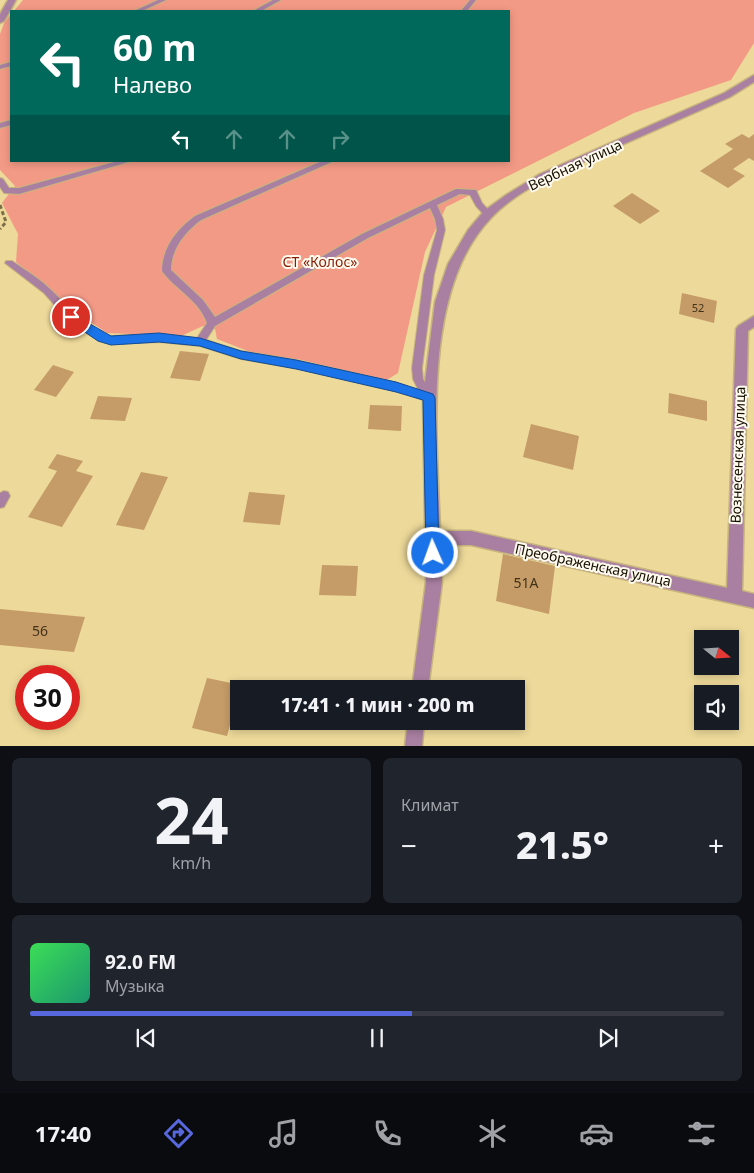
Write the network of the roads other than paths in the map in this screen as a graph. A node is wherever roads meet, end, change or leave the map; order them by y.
1 (12, 0) edge
2 (163, 0) edge
3 (278, 0) edge
4 (473, 0) edge
5 (139, 10) edge
6 (258, 10) edge
7 (465, 10) edge
8 (0, 20) edge
9 (754, 78) edge
10 (124, 162) edge
11 (328, 162) edge
12 (0, 181) edge
13 (433, 204) junction
14 (488, 214) junction
15 (9, 264) dead end
16 (754, 321) edge
17 (212, 323) junction
18 (200, 342) junction
19 (429, 398) junction
20 (432, 538) junction
21 (734, 596) junction
22 (754, 601) edge
23 (421, 680) edge
24 (415, 730) edge
25 (413, 746) edge

1 - 8 street
2 - 5 lane
3 - 6 lane
4 - 7 lane
9 - 14 street, Вербная улица
10 - 12 lane
11 - 17 lane
13 - 14 lane
13 - 17 lane
13 - 19 lane
14 - 19 street, Вербная улица
15 - 18 lane
16 - 21 street, Вознесенская улица
17 - 18 lane
18 - 19 lane
19 - 20 street, Вербная улица
20 - 21 street, Преображенская улица
20 - 23 street, Вербная улица
21 - 22 street, Преображенская улица
24 - 25 street

